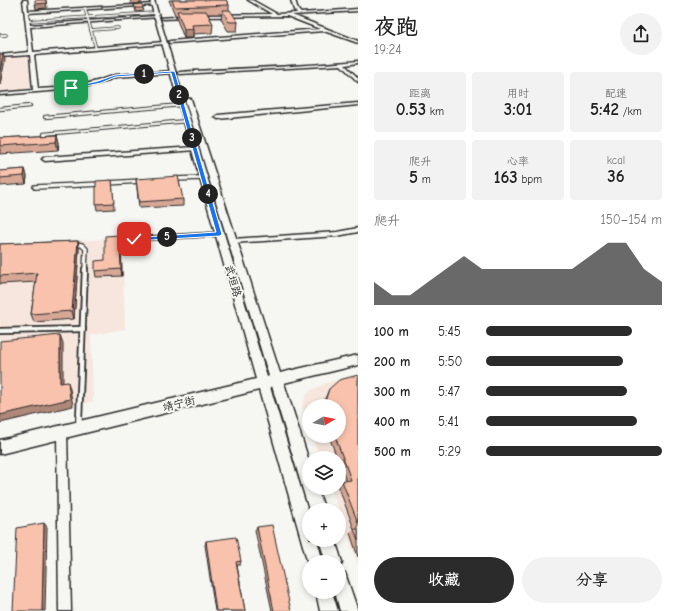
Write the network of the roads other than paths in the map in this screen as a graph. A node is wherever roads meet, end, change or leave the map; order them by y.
1 (25, 0) edge
2 (250, 0) edge
3 (294, 0) edge
4 (85, 8) junction
5 (156, 9) edge
6 (356, 10) edge
7 (26, 12) junction
8 (358, 13) edge
9 (287, 14) junction
10 (300, 14) junction
11 (276, 15) junction
12 (87, 16) junction
13 (28, 21) junction
14 (89, 22) junction
15 (28, 26) junction
16 (118, 28) dead end
17 (91, 30) junction
18 (324, 30) junction
19 (0, 35) edge
20 (6, 35) dead end
21 (358, 42) edge
22 (167, 43) junction
23 (96, 49) junction
24 (31, 54) junction
25 (0, 56) edge
26 (358, 62) edge
27 (341, 63) junction
28 (176, 73) junction
29 (358, 81) edge
30 (36, 91) junction
31 (0, 94) edge
32 (358, 104) edge
33 (182, 105) junction
34 (30, 106) dead end
35 (0, 109) edge
36 (218, 117) dead end
37 (45, 118) dead end
38 (187, 121) junction
39 (44, 134) edge
40 (195, 149) junction
41 (45, 159) dead end
42 (203, 178) junction
43 (173, 179) edge
44 (142, 181) edge
45 (35, 187) dead end
46 (358, 230) edge
47 (220, 234) junction
48 (134, 239) dead end
49 (233, 241) junction
50 (69, 244) edge
51 (83, 329) junction
52 (0, 331) edge
53 (358, 360) edge
54 (277, 380) junction
55 (263, 384) junction
56 (79, 428) junction
57 (62, 432) junction
58 (0, 447) edge
59 (302, 461) edge
60 (313, 555) edge
61 (326, 599) edge
62 (345, 599) edge
63 (66, 611) edge
64 (329, 611) edge
65 (349, 611) edge

1 - 7 street
2 - 11 street
3 - 10 street
4 - 5 street
4 - 7 street
4 - 12 lane
5 - 11 street
5 - 12 lane
5 - 14 street
5 - 22 main road, 武垣路
6 - 8 street
6 - 10 street
7 - 13 street
9 - 10 street
9 - 11 street
9 - 18 street
12 - 13 lane
12 - 14 lane
13 - 15 street
14 - 15 street
14 - 17 lane
15 - 24 street
16 - 17 lane
17 - 23 lane
18 - 21 street
18 - 22 street
19 - 20 lane
22 - 23 street
22 - 28 main road, 武垣路
23 - 24 street
24 - 25 street
24 - 30 street
26 - 27 street
27 - 28 street
27 - 29 street
28 - 30 street
28 - 33 main road, 武垣路
28 - 49 main road, 武垣路
30 - 31 street
32 - 36 street
33 - 37 lane
33 - 38 main road, 武垣路
34 - 35 lane
38 - 39 lane
38 - 40 main road, 武垣路
40 - 41 street
40 - 42 main road, 武垣路
42 - 43 lane
42 - 47 main road, 武垣路
44 - 45 lane
46 - 49 street
47 - 48 lane
47 - 55 main road, 武垣路
49 - 54 main road, 武垣路
50 - 51 lane
51 - 52 lane
51 - 56 lane
53 - 54 main road, 靖宁街
54 - 55 main road, 靖宁街
54 - 59 main road, 武垣路
55 - 56 main road, 靖宁街
55 - 60 main road, 武垣路
56 - 57 main road, 靖宁街
57 - 58 main road, 靖宁街
57 - 63 street
61 - 64 main road
62 - 65 main road

